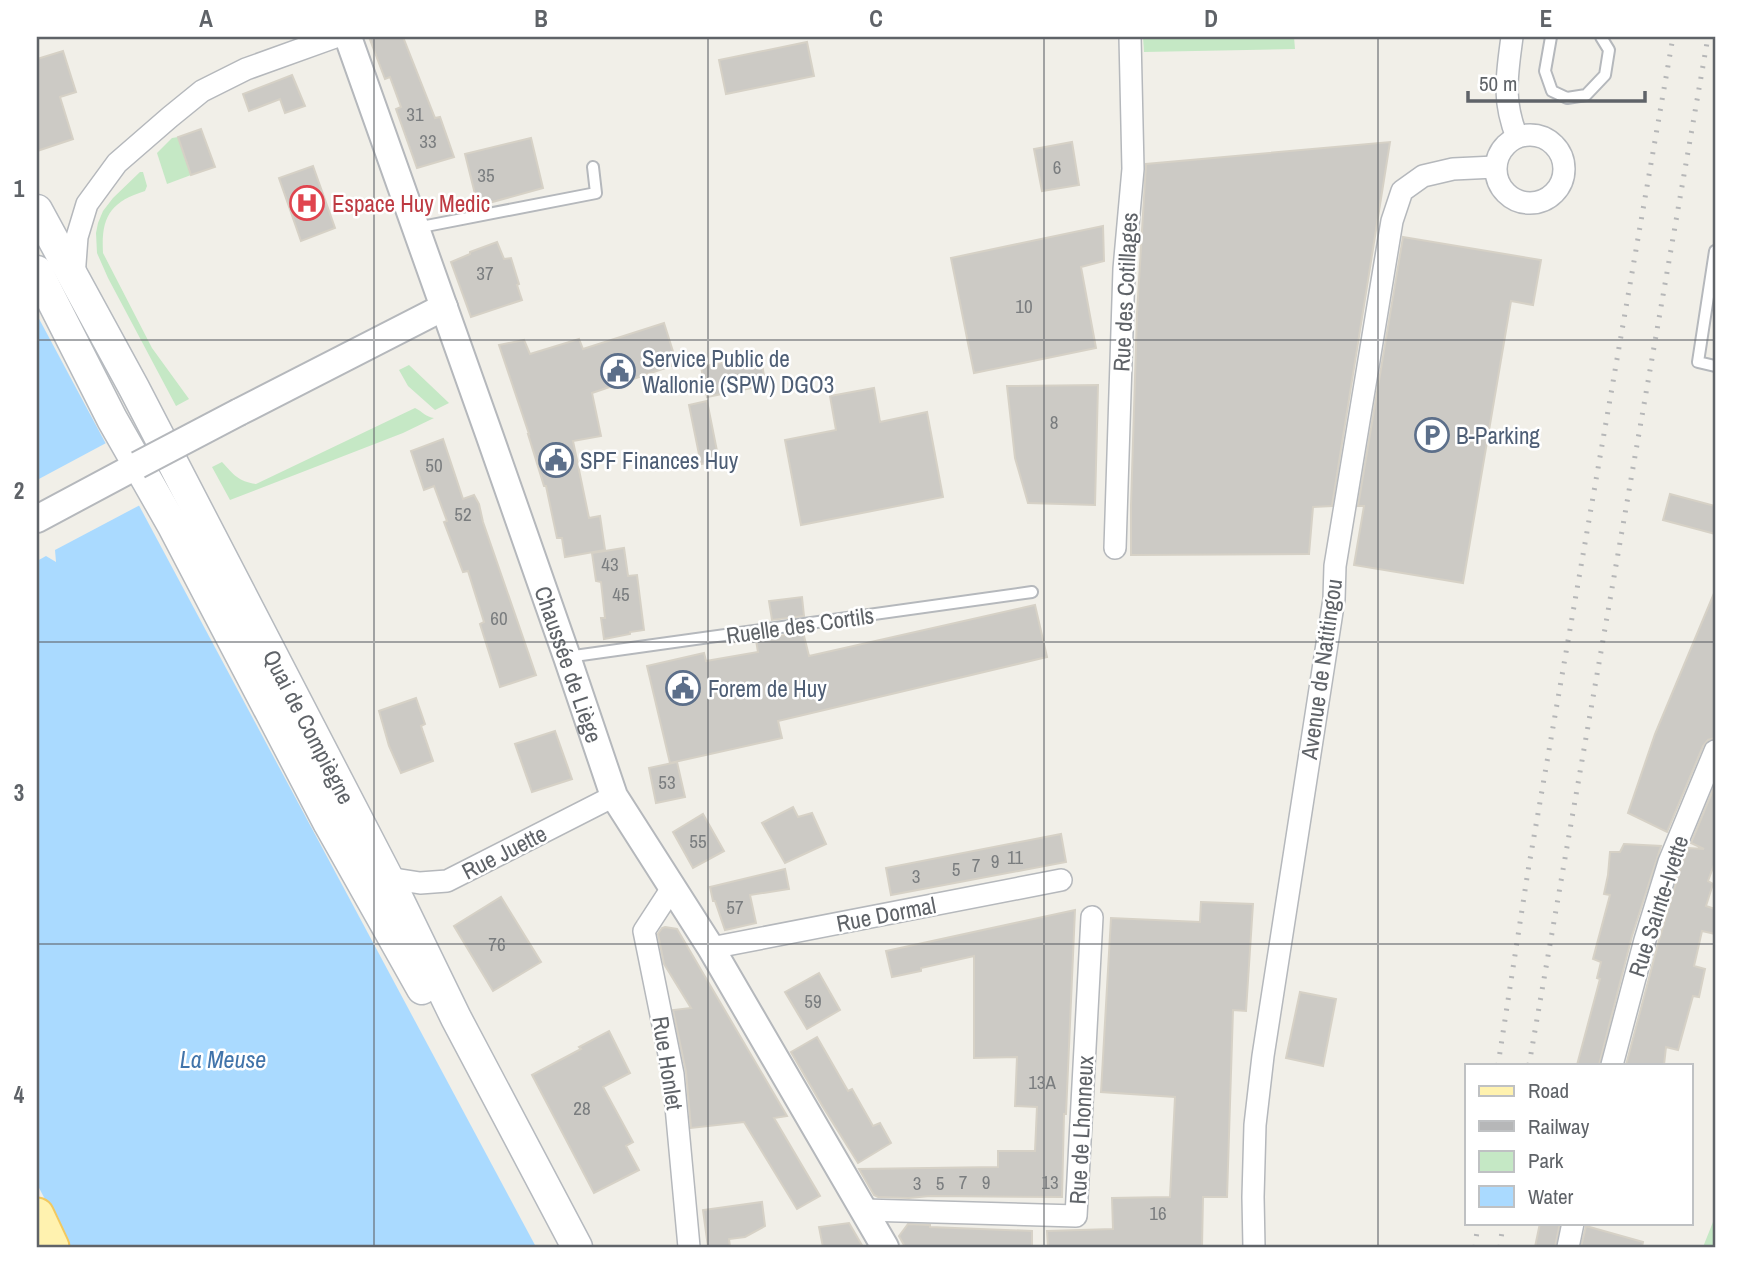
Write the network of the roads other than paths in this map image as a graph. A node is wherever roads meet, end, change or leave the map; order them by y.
1 (335, 37) edge
2 (348, 37) edge
3 (1129, 37) edge
4 (1512, 37) edge
5 (1551, 37) edge
6 (1601, 37) edge
7 (1517, 137) junction
8 (593, 167) dead end
9 (1495, 167) junction
10 (37, 210) edge
11 (415, 228) junction
12 (1715, 251) edge
13 (37, 271) edge
14 (74, 279) junction
15 (444, 307) junction
16 (1715, 366) edge
17 (138, 466) junction
18 (37, 519) edge
19 (1115, 548) dead end
20 (1032, 592) dead end
21 (567, 657) junction
22 (1715, 751) edge
23 (614, 796) junction
24 (388, 878) junction
25 (1061, 880) dead end
26 (672, 888) junction
27 (1092, 917) dead end
28 (711, 948) junction
29 (456, 1017) junction
30 (1612, 1064) edge
31 (864, 1210) junction
32 (37, 1214) edge
33 (1573, 1224) edge
34 (52, 1247) edge
35 (577, 1247) edge
36 (689, 1247) edge
37 (886, 1247) edge
38 (1254, 1247) edge
39 (1567, 1247) edge

1 - 14 street
2 - 11 street, Chaussée de Liège
3 - 19 street, Rue des Cotillages
4 - 7 street
5 - 6 lane
7 - 9 street
7 - 9 street
8 - 11 lane
9 - 38 street, Avenue de Natitingou
10 - 14 main road, Quai de Compiègne
11 - 15 street, Chaussée de Liège
12 - 16 lane
13 - 17 main road
14 - 24 main road, Quai de Compiègne
15 - 17 street, bridge
15 - 21 street, Chaussée de Liège
17 - 18 street
17 - 29 main road
20 - 21 lane, Ruelle des Cortils
21 - 23 street, Chaussée de Liège
22 - 30 street, Rue Sainte-Ivette
23 - 24 street, Rue Juette
23 - 26 street, Chaussée de Liège
24 - 29 main road, Quai de Compiègne
25 - 28 street, Rue Dormal
26 - 28 street, Chaussée de Liège
26 - 36 street, Rue Honlet
27 - 31 street, Rue de Lhonneux
28 - 31 street, Chaussée de Liège
29 - 35 main road, Quai de Compiègne
31 - 37 street, Chaussée de Liège
32 - 34 main road
33 - 39 street

